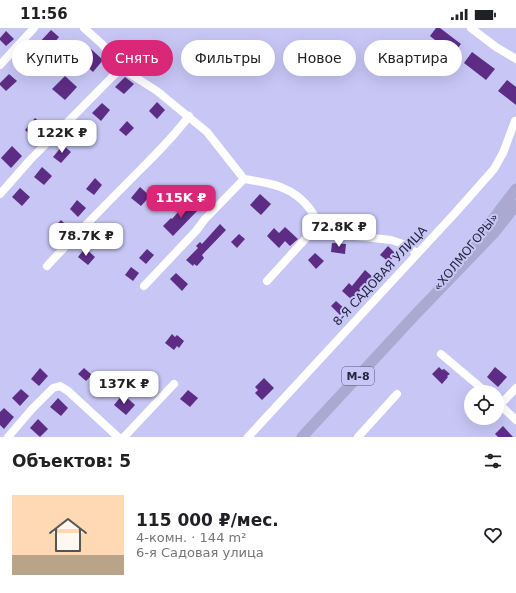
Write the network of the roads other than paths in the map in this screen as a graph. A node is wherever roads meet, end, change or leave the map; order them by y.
1 (34, 28) edge
2 (84, 28) edge
3 (471, 28) edge
4 (101, 43) edge
5 (516, 59) edge
6 (0, 65) edge
7 (113, 76) edge
8 (135, 76) edge
9 (189, 116) junction
10 (514, 121) dead end
11 (244, 179) junction
12 (516, 189) edge
13 (0, 194) edge
14 (516, 205) edge
15 (318, 232) junction
16 (417, 253) junction
17 (47, 266) dead end
18 (267, 282) dead end
19 (144, 286) dead end
20 (415, 314) junction
21 (441, 354) dead end
22 (174, 384) dead end
23 (478, 385) edge
24 (516, 388) edge
25 (396, 394) dead end
26 (504, 399) edge
27 (504, 408) edge
28 (516, 420) edge
29 (8, 437) edge
30 (118, 437) edge
31 (124, 437) edge
32 (248, 437) edge
33 (302, 437) edge
34 (358, 437) edge

1 - 6 street
2 - 4 street
3 - 5 street
7 - 13 street
8 - 9 street
9 - 11 street
9 - 17 street
10 - 16 street, 8-Я САДОВАЯ УЛИЦА
11 - 15 street
11 - 19 street
12 - 20 highway, «ХОЛМОГОРЫ» / М-8
14 - 20 highway, «ХОЛМОГОРЫ» / М-8
15 - 16 street
15 - 18 street
16 - 32 street, 8-Я САДОВАЯ УЛИЦА
20 - 33 highway, «ХОЛМОГОРЫ» / М-8
21 - 23 street
22 - 31 street
24 - 26 street
25 - 34 street
27 - 28 street
29 - 30 street

